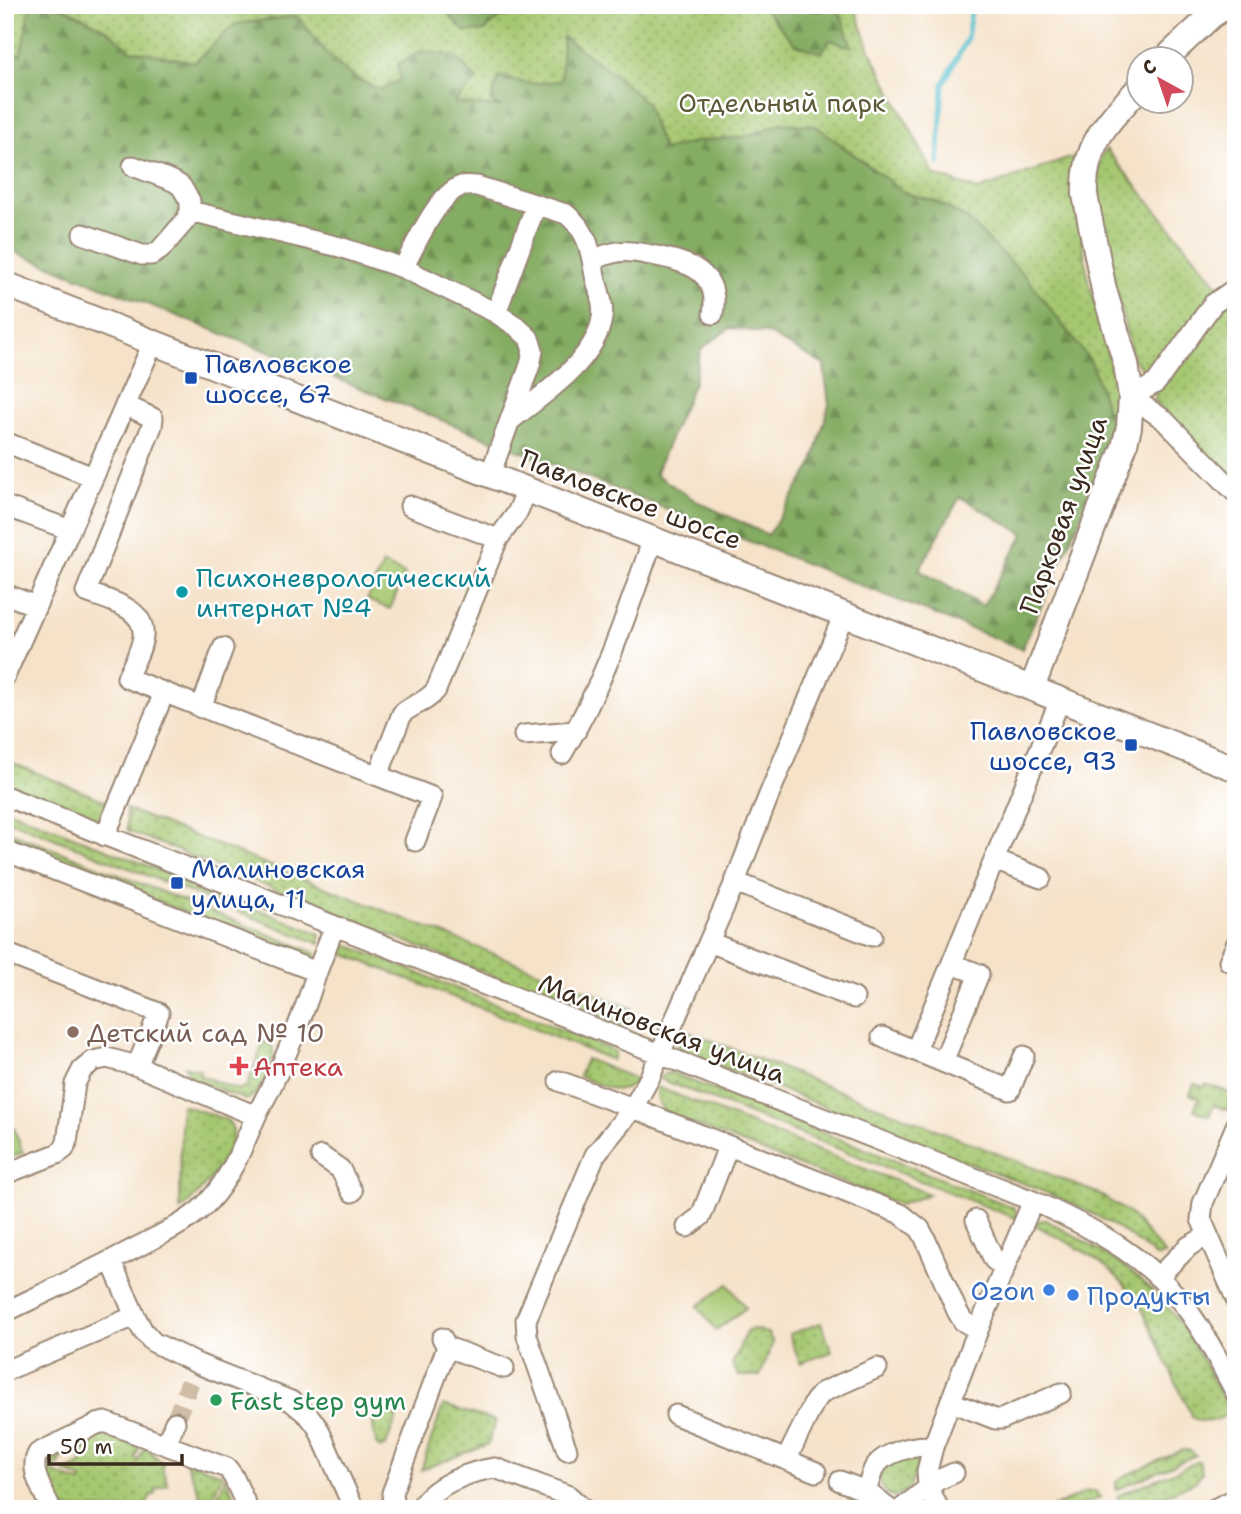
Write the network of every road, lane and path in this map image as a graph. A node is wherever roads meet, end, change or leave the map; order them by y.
1 (1228, 5) edge
2 (1179, 46) edge
3 (1126, 102) edge
4 (133, 166) dead end
5 (536, 205) junction
6 (190, 211) junction
7 (83, 234) dead end
8 (592, 260) junction
9 (403, 268) junction
10 (5, 284) edge
11 (1236, 288) edge
12 (496, 313) junction
13 (713, 314) dead end
14 (153, 343) junction
15 (1131, 397) junction
16 (125, 405) junction
17 (510, 421) junction
18 (5, 442) edge
19 (490, 475) junction
20 (93, 477) junction
21 (527, 490) junction
22 (1236, 493) edge
23 (5, 506) edge
24 (410, 506) dead end
25 (70, 530) junction
26 (498, 539) junction
27 (653, 539) junction
28 (5, 594) edge
29 (36, 606) junction
30 (844, 614) junction
31 (223, 648) dead end
32 (5, 676) edge
33 (1032, 688) junction
34 (164, 693) junction
35 (1060, 699) junction
36 (201, 708) junction
37 (576, 731) junction
38 (524, 735) dead end
39 (562, 754) dead end
40 (1236, 769) edge
41 (378, 775) junction
42 (5, 796) edge
43 (105, 836) junction
44 (415, 841) dead end
45 (5, 850) edge
46 (994, 860) junction
47 (1041, 878) dead end
48 (736, 882) junction
49 (334, 927) junction
50 (872, 936) dead end
51 (709, 942) junction
52 (5, 953) edge
53 (952, 964) junction
54 (317, 972) junction
55 (854, 998) dead end
56 (882, 1037) dead end
57 (916, 1050) junction
58 (659, 1055) junction
59 (1024, 1056) dead end
60 (943, 1062) junction
61 (137, 1066) junction
62 (559, 1081) dead end
63 (634, 1108) junction
64 (256, 1116) junction
65 (1233, 1139) edge
66 (728, 1147) junction
67 (321, 1156) dead end
68 (5, 1174) edge
69 (352, 1192) dead end
70 (1033, 1201) junction
71 (976, 1220) dead end
72 (687, 1227) dead end
73 (1207, 1236) junction
74 (111, 1261) junction
75 (1005, 1268) junction
76 (1158, 1277) junction
77 (1236, 1299) edge
78 (5, 1312) edge
79 (135, 1316) junction
80 (978, 1330) junction
81 (504, 1368) dead end
82 (877, 1368) dead end
83 (5, 1371) edge
84 (1061, 1393) dead end
85 (1236, 1393) edge
86 (951, 1402) junction
87 (676, 1415) dead end
88 (175, 1422) tunnel mouth
89 (166, 1445) junction
90 (933, 1447) junction
91 (566, 1450) dead end
92 (786, 1460) junction
93 (816, 1472) dead end
94 (954, 1473) dead end
95 (840, 1482) dead end
96 (928, 1487) junction
97 (866, 1490) junction
98 (1236, 1499) edge
99 (51, 1509) edge
100 (248, 1509) edge
101 (354, 1509) edge
102 (394, 1509) edge
103 (421, 1509) edge
104 (583, 1509) edge
105 (889, 1509) edge
106 (901, 1509) edge
107 (939, 1509) edge
108 (1214, 1509) edge

1 - 2 main road
3 - 15 main road, Парковая улица
4 - 6 street
5 - 8 street
5 - 9 street
5 - 12 street
6 - 7 street
6 - 9 street
8 - 13 street
8 - 17 street
9 - 12 street
10 - 14 main road, Павловское шоссе
11 - 15 street
12 - 17 street
14 - 16 street
14 - 19 main road, Павловское шоссе
15 - 22 street
15 - 33 main road, Парковая улица
16 - 20 street
16 - 34 street
17 - 19 street
18 - 20 street
19 - 21 main road, Павловское шоссе
20 - 25 street
21 - 26 street
21 - 27 main road, Павловское шоссе
23 - 25 street
24 - 26 street
25 - 29 street
26 - 41 street
27 - 30 main road, Павловское шоссе
27 - 37 street
28 - 29 street
29 - 32 street
30 - 33 main road, Павловское шоссе
30 - 48 street
31 - 36 street
33 - 35 main road, Павловское шоссе
34 - 36 street
34 - 43 street
35 - 40 main road, Павловское шоссе
35 - 46 street
36 - 41 street
37 - 38 street
37 - 39 street
41 - 44 street
42 - 43 street, Малиновская улица
43 - 49 street, Малиновская улица
45 - 54 street
46 - 47 street
46 - 53 street
48 - 50 street
48 - 51 street
49 - 54 street
49 - 58 street, Малиновская улица
51 - 55 street
51 - 58 street
52 - 61 street
53 - 57 street
53 - 60 street
54 - 64 street
56 - 57 street
57 - 60 street
58 - 63 street
58 - 70 street, Малиновская улица
59 - 60 street
61 - 64 street
61 - 68 street
62 - 63 street
63 - 66 street
63 - 91 street
64 - 74 street
65 - 73 street
66 - 72 street
66 - 80 street
67 - 69 street
70 - 75 street
70 - 76 street, Малиновская улица
71 - 75 street
73 - 76 street
73 - 77 street
74 - 78 street
74 - 79 street
75 - 80 street
76 - 85 street, Малиновская улица
79 - 83 street
79 - 101 street
80 - 86 street
81 - 102 street
82 - 92 street
84 - 86 street
86 - 90 street
87 - 92 street
88 - 89 street
89 - 99 street
89 - 100 street
90 - 96 street
90 - 97 street
92 - 93 street
94 - 96 street
95 - 97 street
96 - 106 street
96 - 107 street
97 - 105 street
98 - 108 street
103 - 104 street

